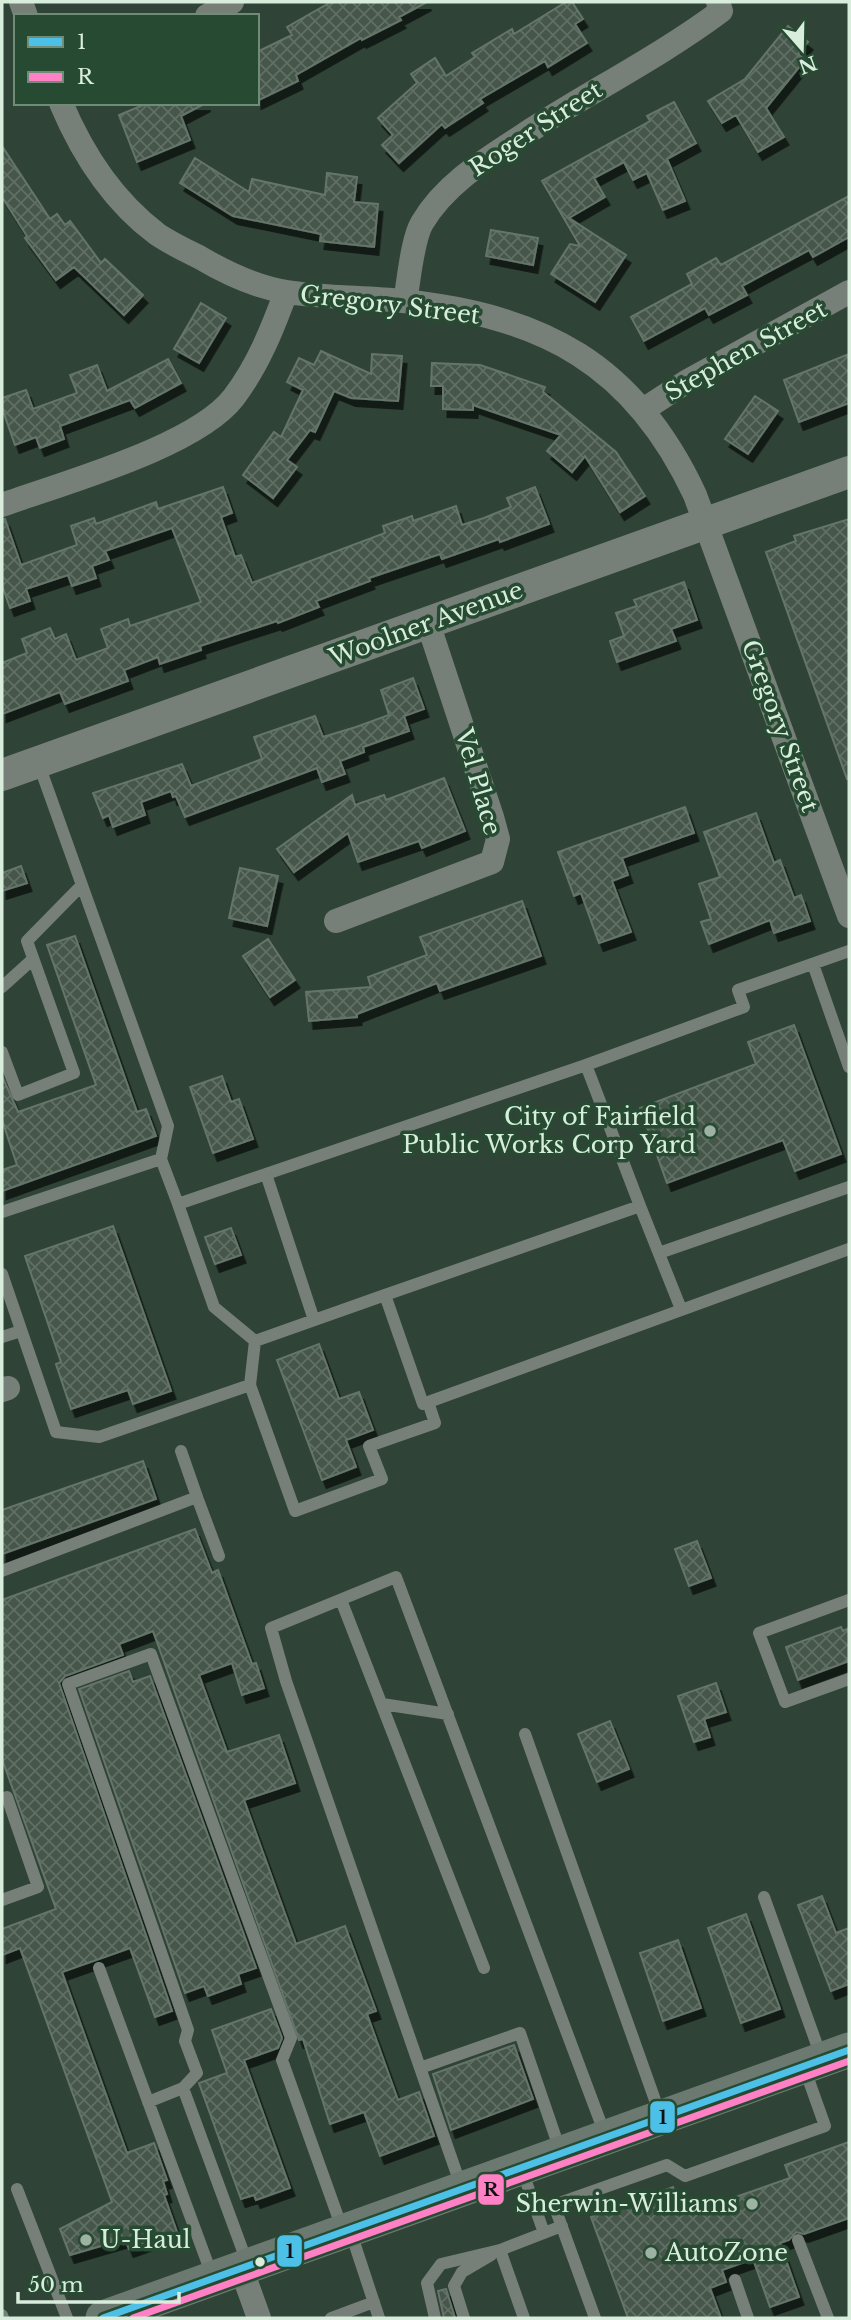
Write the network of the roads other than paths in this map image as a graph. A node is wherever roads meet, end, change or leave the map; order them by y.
1 (232, 2) edge
2 (718, 2) edge
3 (211, 14) edge
4 (62, 105) edge
5 (286, 292) junction
6 (849, 292) edge
7 (405, 301) junction
8 (643, 410) junction
9 (849, 472) edge
10 (2, 505) edge
11 (706, 523) junction
12 (428, 623) junction
13 (38, 762) junction
14 (2, 775) edge
15 (82, 885) junction
16 (849, 916) edge
17 (336, 921) dead end
18 (849, 951) edge
19 (33, 959) junction
20 (813, 964) junction
21 (2, 987) edge
22 (2, 1052) edge
23 (586, 1065) junction
24 (849, 1067) edge
25 (161, 1159) junction
26 (267, 1174) junction
27 (849, 1186) edge
28 (178, 1204) junction
29 (640, 1206) junction
30 (2, 1212) edge
31 (849, 1249) edge
32 (659, 1253) junction
33 (2, 1274) edge
34 (385, 1295) junction
35 (681, 1310) junction
36 (314, 1320) junction
37 (21, 1331) junction
38 (2, 1337) edge
39 (255, 1341) junction
40 (250, 1385) junction
41 (428, 1402) junction
42 (181, 1451) dead end
43 (197, 1497) junction
44 (219, 1556) dead end
45 (2, 1571) edge
46 (341, 1600) junction
47 (849, 1600) edge
48 (849, 1679) edge
49 (382, 1704) junction
50 (448, 1714) junction
51 (525, 1734) dead end
52 (2, 1799) edge
53 (764, 1896) dead end
54 (2, 1900) edge
55 (99, 1968) dead end
56 (484, 1968) dead end
57 (825, 2059) edge
58 (420, 2068) junction
59 (183, 2088) junction
60 (148, 2102) junction
61 (661, 2118) junction
62 (606, 2137) junction
63 (562, 2153) junction
64 (522, 2168) junction
65 (17, 2189) dead end
66 (462, 2189) junction
67 (562, 2226) junction
68 (346, 2231) junction
69 (544, 2233) junction
70 (798, 2240) dead end
71 (500, 2250) junction
72 (234, 2271) junction
73 (735, 2280) dead end
74 (374, 2302) junction
75 (831, 2317) edge
76 (67, 2318) edge
77 (103, 2318) edge
78 (259, 2318) edge
79 (331, 2318) edge
80 (379, 2318) edge
81 (435, 2318) edge
82 (464, 2318) edge
83 (524, 2318) edge
84 (595, 2318) edge
85 (748, 2318) edge

1 - 3 street
2 - 7 street, Roger Street
4 - 5 street, Gregory Street
5 - 7 street, Gregory Street
5 - 10 street
6 - 8 street, Stephen Street
7 - 8 street, Gregory Street
8 - 11 street, Gregory Street
9 - 11 street, Woolner Avenue
11 - 12 street, Woolner Avenue
11 - 16 street, Gregory Street
12 - 13 street, Woolner Avenue
12 - 17 street, Vel Place
13 - 14 street, Woolner Avenue
13 - 15 lane
15 - 19 lane
15 - 25 lane
18 - 20 lane
19 - 21 lane
19 - 22 lane
20 - 23 lane
20 - 24 lane
23 - 26 lane
23 - 29 lane
25 - 28 lane
25 - 30 lane
26 - 28 lane
26 - 36 lane
27 - 32 lane
28 - 39 lane
29 - 32 lane
29 - 34 lane
31 - 35 lane
32 - 35 lane
33 - 37 lane
34 - 36 lane
34 - 41 lane
35 - 41 lane
36 - 39 lane
37 - 38 lane
37 - 40 lane
39 - 40 lane
40 - 41 lane
42 - 43 lane
43 - 44 lane
43 - 45 lane
46 - 49 lane
46 - 50 lane
46 - 58 lane
47 - 48 lane
49 - 50 lane
49 - 56 lane
50 - 62 lane
51 - 61 lane
52 - 54 lane
53 - 57 lane
55 - 60 lane
57 - 61 main road
57 - 67 lane
58 - 63 lane
58 - 66 lane
59 - 60 lane
59 - 68 lane
59 - 72 lane
60 - 72 lane
61 - 62 main road
62 - 63 main road
63 - 64 main road
64 - 66 main road
64 - 69 lane
65 - 76 lane
66 - 68 main road
67 - 69 lane
67 - 84 lane
68 - 72 main road
68 - 74 lane
69 - 71 lane
70 - 75 lane
71 - 81 lane
71 - 82 lane
71 - 83 lane
72 - 77 main road
72 - 78 street
73 - 85 lane
74 - 79 lane
74 - 80 lane

